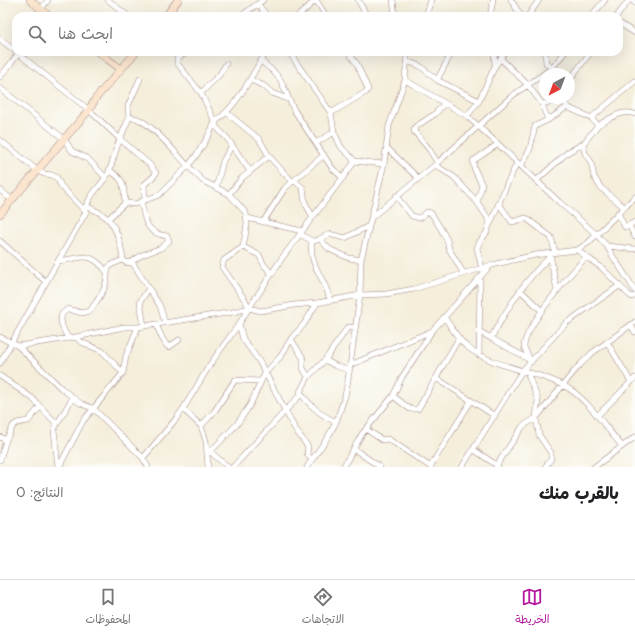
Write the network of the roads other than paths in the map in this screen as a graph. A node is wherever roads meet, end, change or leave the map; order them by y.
1 (30, 0) edge
2 (48, 0) edge
3 (108, 0) edge
4 (263, 0) edge
5 (316, 0) edge
6 (358, 0) edge
7 (393, 0) edge
8 (431, 0) edge
9 (493, 0) edge
10 (511, 0) edge
11 (539, 0) edge
12 (605, 0) edge
13 (631, 0) edge
14 (176, 1) edge
15 (515, 3) edge
16 (635, 3) edge
17 (258, 4) junction
18 (41, 9) junction
19 (44, 12) edge
20 (123, 12) edge
21 (169, 12) edge
22 (247, 12) edge
23 (264, 12) edge
24 (302, 12) edge
25 (324, 12) edge
26 (365, 12) edge
27 (394, 12) edge
28 (427, 12) edge
29 (491, 12) edge
30 (520, 12) edge
31 (531, 12) edge
32 (594, 12) edge
33 (620, 12) edge
34 (623, 26) edge
35 (635, 33) edge
36 (0, 39) edge
37 (12, 48) edge
38 (17, 56) edge
39 (23, 56) edge
40 (103, 56) edge
41 (132, 56) edge
42 (178, 56) edge
43 (263, 56) edge
44 (292, 56) edge
45 (351, 56) edge
46 (407, 56) edge
47 (450, 56) edge
48 (494, 56) edge
49 (503, 56) edge
50 (545, 56) edge
51 (562, 56) edge
52 (588, 56) edge
53 (501, 59) junction
54 (260, 61) junction
55 (406, 61) junction
56 (226, 64) dead end
57 (495, 66) junction
58 (552, 68) joint
59 (121, 69) junction
60 (575, 73) edge
61 (0, 77) edge
62 (539, 77) edge
63 (140, 79) dead end
64 (251, 80) junction
65 (405, 80) junction
66 (437, 80) junction
67 (635, 81) edge
68 (528, 85) junction
69 (0, 88) edge
70 (201, 93) junction
71 (288, 99) junction
72 (539, 100) edge
73 (479, 101) junction
74 (444, 104) junction
75 (542, 104) edge
76 (566, 104) edge
77 (567, 107) junction
78 (89, 110) junction
79 (227, 113) junction
80 (331, 113) junction
81 (635, 114) edge
82 (467, 116) junction
83 (129, 118) junction
84 (591, 118) junction
85 (548, 120) junction
86 (215, 122) junction
87 (598, 125) junction
88 (478, 127) junction
89 (334, 132) junction
90 (64, 139) junction
91 (120, 139) junction
92 (0, 140) edge
93 (316, 142) junction
94 (498, 144) junction
95 (583, 144) junction
96 (232, 145) junction
97 (386, 147) junction
98 (324, 155) junction
99 (269, 156) junction
100 (354, 161) junction
101 (384, 164) junction
102 (436, 164) junction
103 (519, 165) junction
104 (188, 166) junction
105 (38, 170) junction
106 (109, 170) junction
107 (250, 171) junction
108 (106, 178) junction
109 (344, 178) junction
110 (418, 178) junction
111 (537, 180) junction
112 (292, 181) junction
113 (216, 188) junction
114 (0, 190) edge
115 (229, 194) junction
116 (396, 196) junction
117 (635, 197) edge
118 (12, 200) junction
119 (143, 200) junction
120 (477, 202) junction
121 (126, 203) junction
122 (499, 204) junction
123 (86, 206) junction
124 (624, 207) junction
125 (86, 212) junction
126 (618, 213) junction
127 (0, 214) edge
128 (313, 217) junction
129 (372, 217) junction
130 (247, 218) junction
131 (108, 219) junction
132 (263, 222) junction
133 (635, 222) edge
134 (629, 225) junction
135 (369, 226) junction
136 (301, 232) junction
137 (487, 232) junction
138 (596, 234) junction
139 (635, 237) edge
140 (320, 239) junction
141 (0, 241) edge
142 (312, 242) junction
143 (608, 246) junction
144 (243, 247) junction
145 (635, 249) edge
146 (577, 250) junction
147 (552, 254) junction
148 (586, 257) junction
149 (123, 260) junction
150 (361, 260) junction
151 (58, 261) junction
152 (131, 262) junction
153 (490, 266) junction
154 (482, 269) junction
155 (106, 271) junction
156 (272, 274) junction
157 (464, 274) junction
158 (480, 278) junction
159 (46, 282) junction
160 (619, 286) junction
161 (149, 288) junction
162 (521, 291) junction
163 (557, 291) junction
164 (635, 292) edge
165 (360, 295) junction
166 (635, 296) edge
167 (330, 301) junction
168 (317, 303) junction
169 (249, 308) junction
170 (542, 311) junction
171 (444, 317) junction
172 (165, 323) junction
173 (156, 324) junction
174 (239, 324) junction
175 (633, 324) edge
176 (144, 326) junction
177 (138, 327) junction
178 (355, 328) junction
179 (432, 332) junction
180 (480, 332) junction
181 (635, 332) edge
182 (0, 337) edge
183 (76, 337) junction
184 (68, 338) junction
185 (459, 338) junction
186 (491, 338) junction
187 (291, 339) junction
188 (179, 340) dead end
189 (607, 342) junction
190 (11, 344) junction
191 (18, 346) junction
192 (479, 355) junction
193 (325, 360) junction
194 (531, 361) junction
195 (0, 363) edge
196 (350, 368) junction
197 (525, 372) junction
198 (123, 373) junction
199 (265, 373) junction
200 (0, 376) edge
201 (308, 377) junction
202 (436, 378) junction
203 (635, 378) edge
204 (261, 381) junction
205 (631, 382) junction
206 (562, 385) junction
207 (301, 394) junction
208 (393, 396) junction
209 (73, 397) junction
210 (471, 401) junction
211 (40, 407) junction
212 (183, 408) junction
213 (94, 409) junction
214 (285, 410) junction
215 (495, 416) junction
216 (597, 416) junction
217 (536, 418) junction
218 (336, 422) junction
219 (57, 424) junction
220 (201, 426) junction
221 (366, 429) junction
222 (0, 436) edge
223 (635, 437) edge
224 (6, 440) junction
225 (622, 446) junction
226 (354, 449) junction
227 (208, 450) junction
228 (474, 450) junction
229 (143, 458) junction
230 (0, 460) edge
231 (312, 460) junction
232 (497, 466) edge
233 (59, 467) edge
234 (148, 467) edge
235 (208, 467) edge
236 (232, 467) edge
237 (307, 467) edge
238 (343, 467) edge
239 (380, 467) edge
240 (431, 467) edge
241 (462, 467) edge
242 (545, 467) edge
243 (594, 467) edge

1 - 18 street
2 - 18 street
3 - 20 street
4 - 17 street
5 - 24 street
5 - 25 street
6 - 26 street
7 - 27 street
8 - 28 street
9 - 29 street
10 - 15 street
11 - 31 street
12 - 32 street
13 - 16 street
13 - 33 street
14 - 21 street
15 - 30 street
17 - 22 street
17 - 23 street
18 - 19 street
34 - 35 street
36 - 37 street
38 - 61 street
39 - 78 street
40 - 59 street
41 - 59 street
42 - 70 street
43 - 54 street
44 - 80 street
45 - 80 street
46 - 55 street
47 - 66 street
48 - 57 street
49 - 53 street
50 - 58 street
51 - 58 street
52 - 60 street
53 - 57 street
53 - 68 street
54 - 64 street
54 - 71 street
55 - 65 street
55 - 66 street
56 - 70 street
57 - 73 street
59 - 78 street
62 - 68 street
63 - 83 street
64 - 71 street
64 - 79 street
65 - 74 street
65 - 97 street
66 - 73 street
67 - 84 street
68 - 72 street
68 - 88 street
69 - 90 street
70 - 86 street
71 - 93 street
73 - 82 street
74 - 82 street
74 - 102 street
75 - 85 street
76 - 77 street
77 - 84 street
77 - 85 street
78 - 90 street
78 - 91 street
79 - 86 street
79 - 99 street
80 - 89 street
81 - 87 street
82 - 88 street
83 - 91 street
83 - 104 street
84 - 87 street
85 - 103 street
86 - 96 street
86 - 104 street
87 - 95 street
88 - 94 street
88 - 102 street
89 - 93 street
89 - 100 street
90 - 105 street
90 - 108 street
91 - 106 street
91 - 119 street
92 - 105 street
93 - 98 street
94 - 103 street
94 - 120 street
95 - 111 street
95 - 124 street
96 - 107 street
96 - 113 street
97 - 101 street
97 - 110 street
98 - 109 street
98 - 112 street
99 - 107 street
99 - 112 street
100 - 101 street
100 - 109 street
101 - 129 street
102 - 110 street
102 - 120 street
103 - 111 street
103 - 122 street
104 - 113 street
104 - 119 street
105 - 118 street
105 - 125 street
106 - 108 street
106 - 121 street
107 - 115 street
108 - 123 street
109 - 128 street
110 - 116 street
111 - 138 street
112 - 128 street
112 - 132 street
113 - 115 street
114 - 118 street
115 - 130 street
116 - 129 street
116 - 157 street
117 - 124 street
118 - 127 street
119 - 121 street
119 - 152 street
120 - 137 street
121 - 131 street
122 - 137 street
122 - 147 street
123 - 125 street
123 - 131 street
124 - 126 street
125 - 151 street
126 - 134 street
126 - 138 street
128 - 136 street
129 - 135 street
130 - 132 street
130 - 144 street
131 - 149 street
132 - 136 street
133 - 134 street
134 - 139 street
135 - 140 street
135 - 150 street
136 - 142 street
136 - 156 street
137 - 154 street
138 - 143 street
138 - 146 street
140 - 142 street
140 - 150 street
141 - 159 street
142 - 167 street
143 - 145 street
143 - 164 street
144 - 156 street
144 - 169 street
146 - 147 street
146 - 148 street
147 - 153 street
147 - 162 street
147 - 163 street
148 - 160 street
148 - 163 street
149 - 152 street
149 - 155 street
150 - 165 street
151 - 155 street
151 - 159 street
152 - 161 street
153 - 154 street
153 - 158 street
154 - 157 street
155 - 184 street
156 - 169 street
157 - 165 street
158 - 171 street
158 - 180 street
159 - 190 street
160 - 166 street
160 - 194 street
161 - 172 street
161 - 176 street
162 - 170 street
162 - 186 street
163 - 170 street
165 - 167 street
165 - 178 street
167 - 168 street
168 - 169 street
168 - 187 street
169 - 172 street
169 - 174 street
170 - 194 street
171 - 179 street
171 - 185 street
172 - 173 street
173 - 176 street
173 - 188 street
174 - 199 street
174 - 212 street
175 - 181 street
175 - 189 street
176 - 177 street
177 - 183 street
177 - 198 street
178 - 193 street
178 - 196 street
179 - 196 street
179 - 208 street
180 - 186 street
180 - 192 street
182 - 190 street
183 - 184 street
183 - 198 street
184 - 191 street
185 - 192 street
185 - 202 street
186 - 194 street
187 - 199 street
187 - 201 street
189 - 205 street
189 - 206 street
190 - 191 street
190 - 195 street
191 - 209 street
192 - 197 street
193 - 196 street
193 - 201 street
194 - 197 street
196 - 218 street
197 - 206 street
197 - 215 street
197 - 217 street
198 - 213 street
199 - 204 street
199 - 214 street
200 - 211 street
201 - 207 street
202 - 208 street
202 - 210 street
203 - 205 street
204 - 220 street
204 - 227 street
205 - 216 street
206 - 216 street
206 - 217 street
207 - 214 street
207 - 218 street
208 - 221 street
209 - 213 street
209 - 219 street
210 - 215 street
210 - 240 street
211 - 219 street
211 - 224 street
212 - 220 street
212 - 229 street
213 - 229 street
213 - 233 street
214 - 231 street
214 - 236 street
215 - 228 street
216 - 225 street
217 - 232 street
217 - 242 street
218 - 231 street
219 - 233 street
220 - 227 street
221 - 226 street
221 - 240 street
222 - 224 street
223 - 225 street
224 - 230 street
225 - 243 street
226 - 238 street
226 - 239 street
227 - 235 street
227 - 236 street
228 - 232 street
228 - 241 street
229 - 234 street
231 - 237 street

